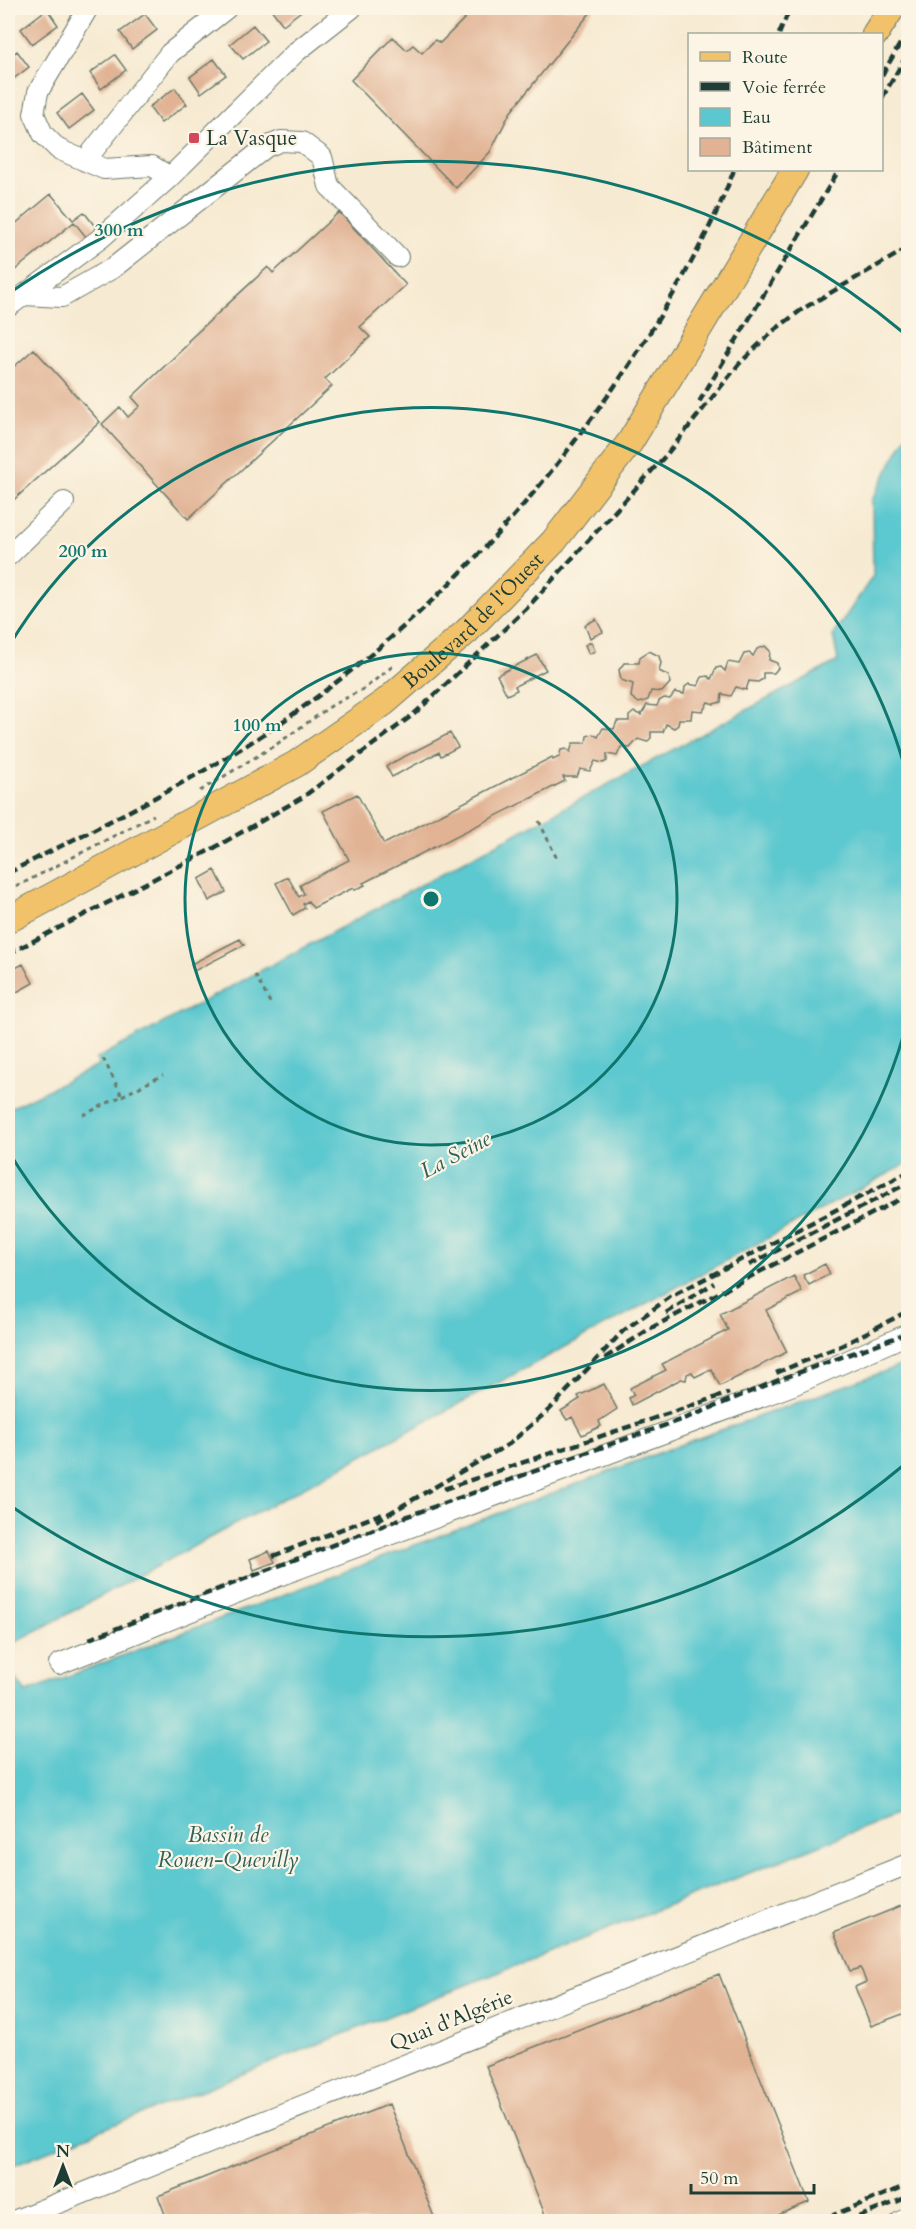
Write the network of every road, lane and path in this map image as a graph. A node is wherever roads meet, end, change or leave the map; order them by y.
1 (88, 8) edge
2 (227, 8) edge
3 (352, 8) edge
4 (892, 8) edge
5 (203, 16) edge
6 (876, 33) edge
7 (85, 161) junction
8 (794, 171) edge
9 (170, 177) junction
10 (398, 257) dead end
11 (24, 295) junction
12 (8, 307) edge
13 (64, 502) dead end
14 (8, 556) edge
15 (400, 660) dead end
16 (193, 794) dead end
17 (164, 810) dead end
18 (539, 821) dead end
19 (558, 861) dead end
20 (8, 891) edge
21 (8, 920) edge
22 (255, 975) dead end
23 (272, 1006) dead end
24 (102, 1056) dead end
25 (164, 1075) dead end
26 (122, 1096) junction
27 (83, 1115) dead end
28 (909, 1334) edge
29 (59, 1664) dead end
30 (909, 1864) edge
31 (909, 2218) edge
32 (11, 2222) edge
33 (900, 2222) edge

1 - 7 street
2 - 5 street
3 - 9 street
4 - 6 main road
5 - 7 street
7 - 9 street
8 - 21 main road, Boulevard de l'Ouest
9 - 11 street
10 - 11 street
11 - 12 street
13 - 14 street
15 - 16 path
17 - 20 path
18 - 19 path
22 - 23 path
24 - 26 path
25 - 26 path
26 - 27 path
28 - 29 street
30 - 32 street, Quai d'Algérie
31 - 33 street

